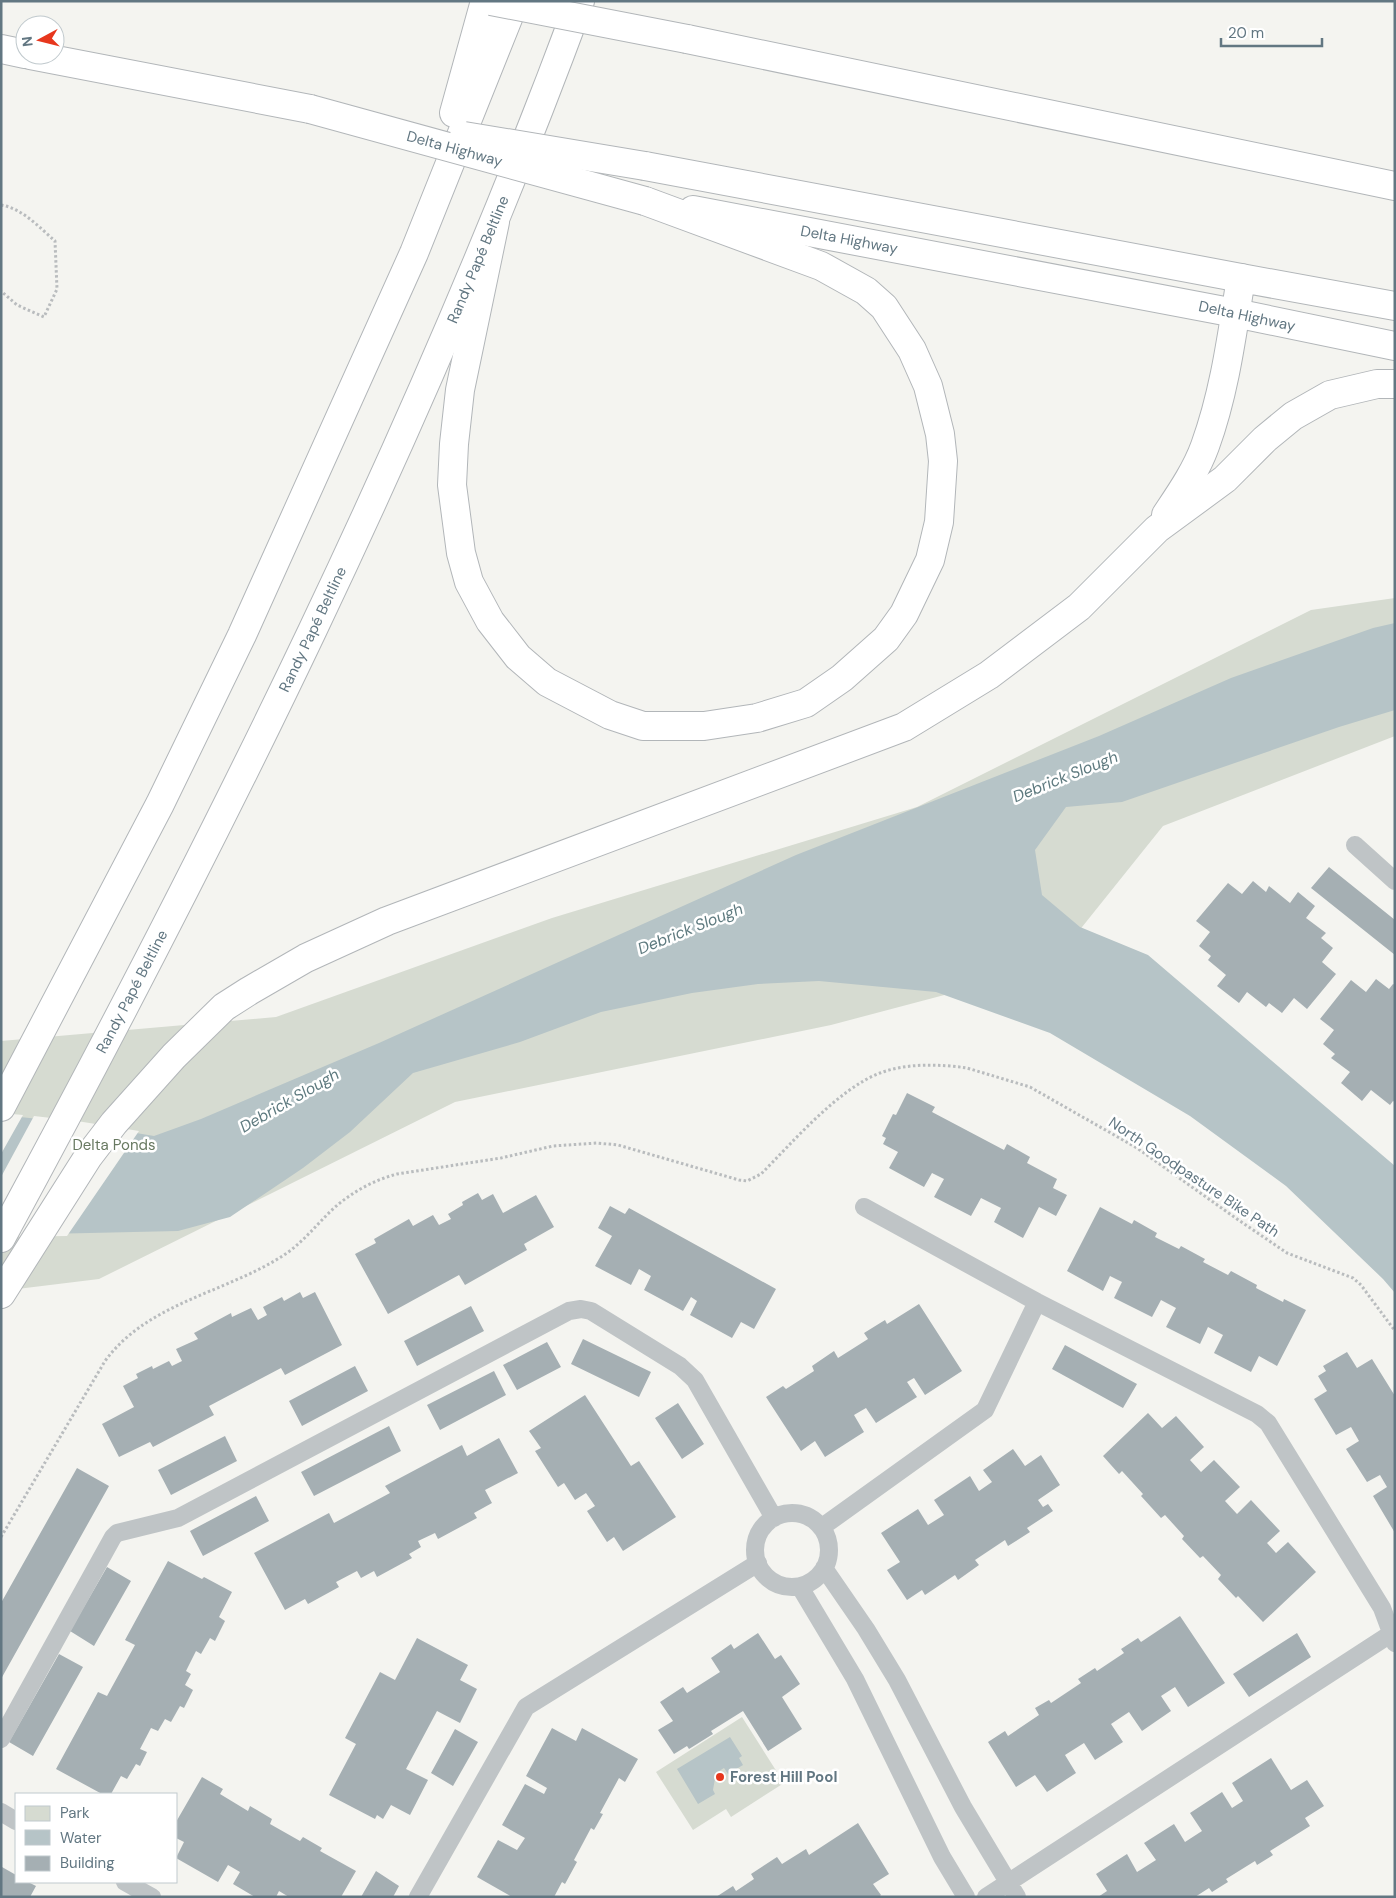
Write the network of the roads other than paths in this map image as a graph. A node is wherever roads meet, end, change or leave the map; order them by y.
1 (485, 1) edge
2 (491, 1) edge
3 (515, 1) edge
4 (580, 1) edge
5 (1, 49) edge
6 (15, 52) edge
7 (65, 62) edge
8 (310, 109) junction
9 (1395, 186) edge
10 (645, 201) junction
11 (495, 222) junction
12 (414, 253) junction
13 (1241, 278) junction
14 (1395, 306) edge
15 (1235, 313) junction
16 (1395, 346) edge
17 (1395, 384) edge
18 (1157, 529) junction
19 (1355, 844) dead end
20 (1395, 880) edge
21 (1, 1107) edge
22 (864, 1207) dead end
23 (1, 1238) edge
24 (1, 1294) edge
25 (1037, 1302) junction
26 (774, 1518) junction
27 (822, 1527) junction
28 (758, 1563) junction
29 (824, 1568) junction
30 (800, 1587) junction
31 (1394, 1638) edge
32 (1, 1740) edge
33 (1, 1812) edge
34 (15, 1820) edge
35 (127, 1883) edge
36 (1012, 1890) edge
37 (152, 1897) edge
38 (418, 1897) edge
39 (966, 1897) edge
40 (986, 1897) edge

1 - 12 highway
2 - 9 highway, bridge
3 - 12 highway
4 - 11 highway, Randy Papé Beltline
5 - 6 highway
7 - 8 highway, Delta Highway
8 - 10 highway, Delta Highway, bridge
8 - 13 highway, Delta Highway, bridge
10 - 11 highway
10 - 15 highway, Delta Highway
11 - 23 highway, Randy Papé Beltline
12 - 21 highway
13 - 14 highway, Delta Highway
13 - 15 highway
15 - 16 highway, Delta Highway
15 - 18 highway
17 - 18 highway
18 - 24 highway
19 - 20 lane
22 - 25 lane
25 - 27 lane
25 - 31 lane
26 - 27 lane
26 - 28 lane
26 - 32 lane
27 - 29 lane
28 - 30 lane
28 - 38 lane
29 - 30 lane
29 - 36 lane
30 - 39 lane
31 - 36 lane
33 - 34 lane
35 - 37 lane
36 - 40 lane

